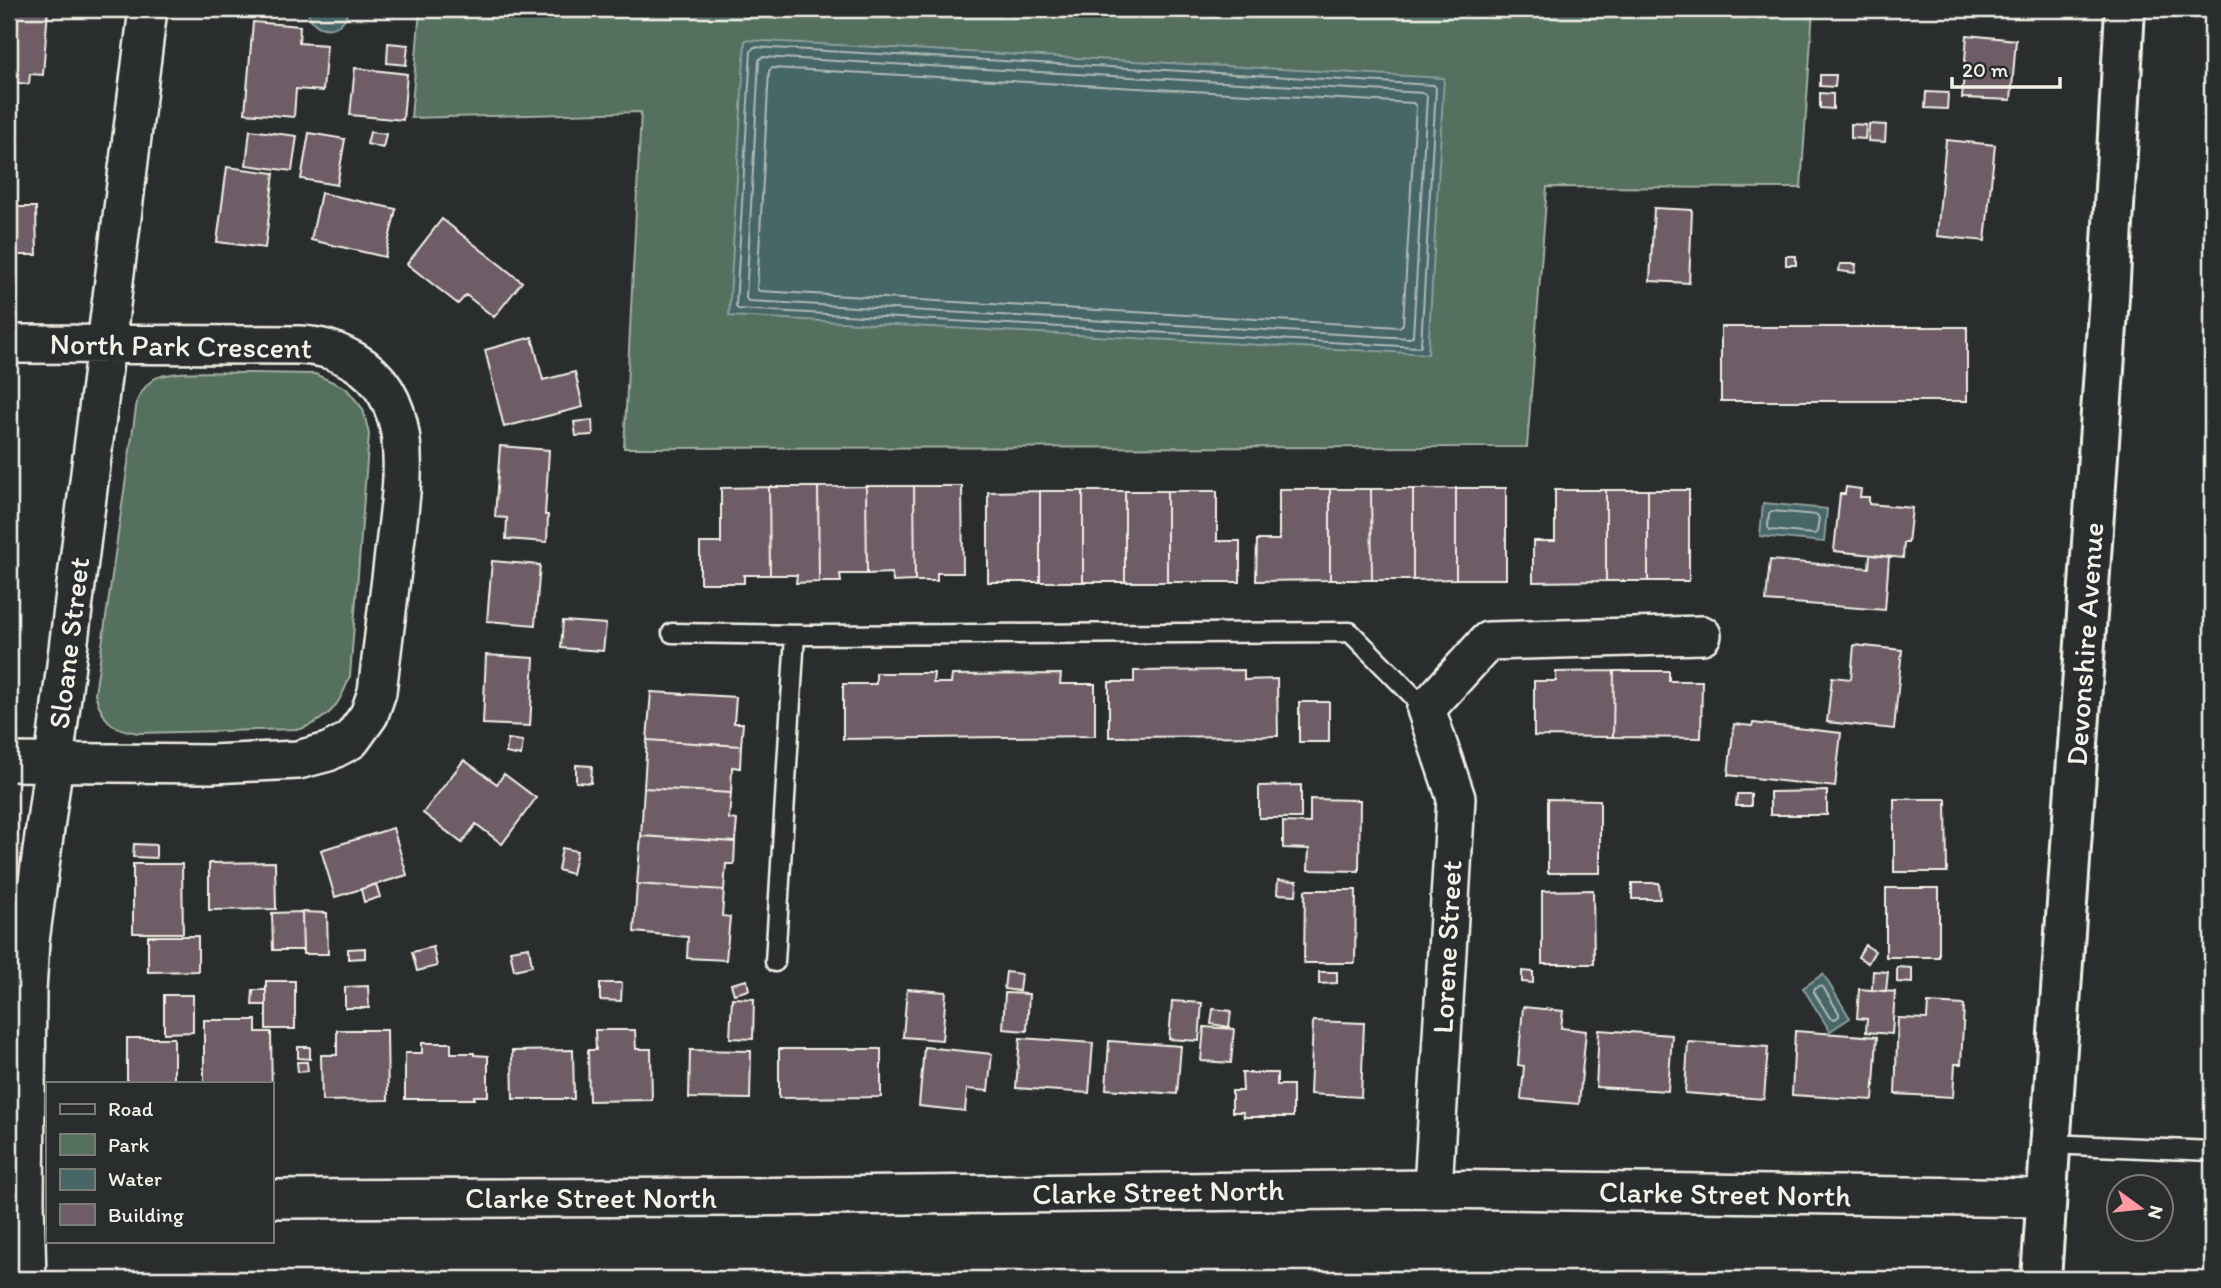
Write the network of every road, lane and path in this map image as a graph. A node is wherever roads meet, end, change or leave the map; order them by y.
1 (148, 9) edge
2 (2125, 9) edge
3 (9, 344) edge
4 (106, 344) junction
5 (672, 633) dead end
6 (796, 635) junction
7 (1702, 635) dead end
8 (1426, 709) junction
9 (54, 761) junction
10 (9, 762) edge
11 (775, 962) dead end
12 (2049, 1144) junction
13 (2212, 1151) edge
14 (1433, 1189) junction
15 (2045, 1198) junction
16 (273, 1199) edge
17 (27, 1200) edge
18 (27, 1279) edge
19 (2040, 1279) edge

1 - 4 street, Sloane Street
2 - 12 main road, Devonshire Avenue
3 - 4 street, North Park Crescent
4 - 9 street, Sloane Street
4 - 9 street, North Park Crescent
5 - 6 lane
6 - 8 lane
6 - 11 lane
7 - 8 street
8 - 14 street, Lorene Street
9 - 10 street, North Park Crescent
9 - 17 street, Sloane Street
12 - 13 lane
12 - 15 main road, Devonshire Avenue
14 - 15 street, Clarke Street North
14 - 16 street, Clarke Street North
15 - 19 main road, Devonshire Avenue
17 - 18 street, Sloane Street

